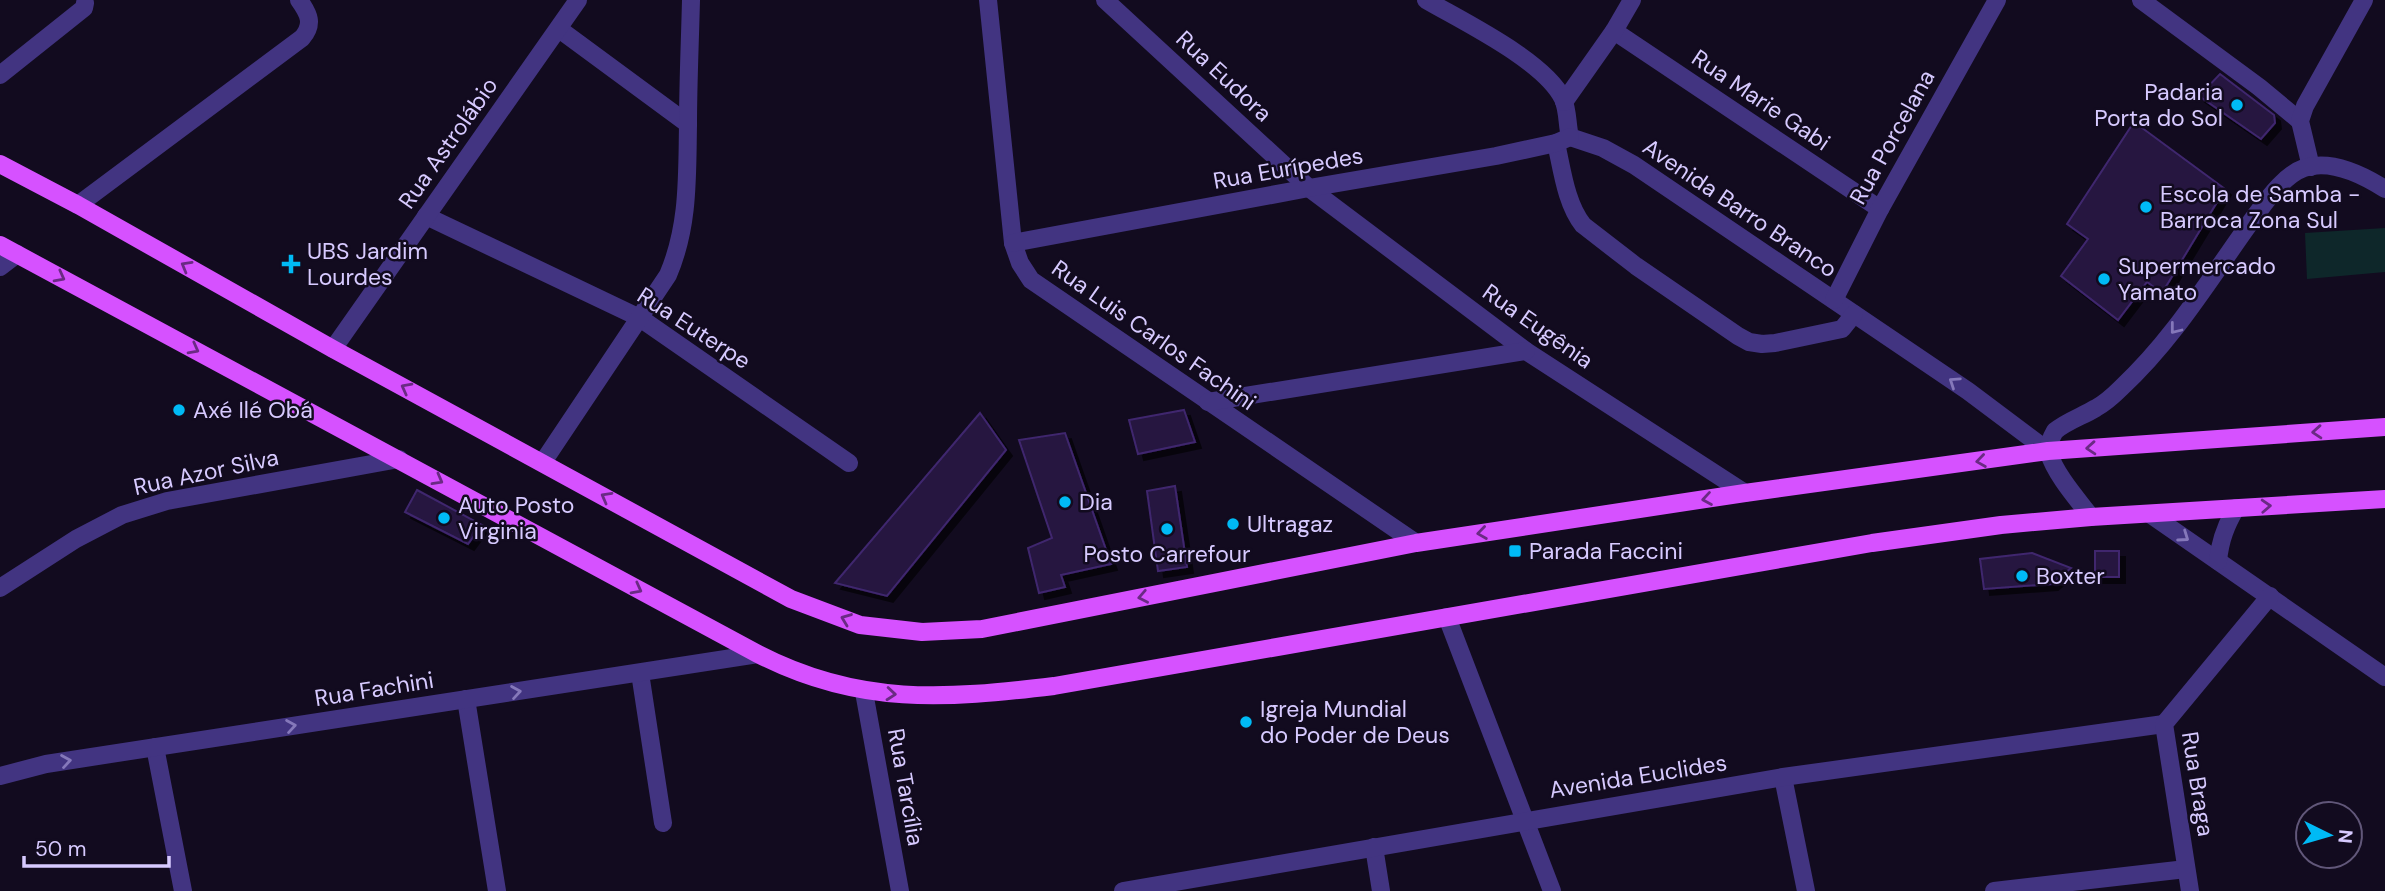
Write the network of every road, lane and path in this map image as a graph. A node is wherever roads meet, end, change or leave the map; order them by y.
1 (578, 0) edge
2 (691, 0) edge
3 (988, 0) edge
4 (1105, 0) edge
5 (1426, 0) edge
6 (1632, 0) edge
7 (1997, 0) edge
8 (2141, 0) edge
9 (2364, 0) edge
10 (85, 3) dead end
11 (303, 5) edge
12 (559, 29) junction
13 (1614, 31) junction
14 (0, 75) edge
15 (1564, 102) junction
16 (2300, 121) junction
17 (688, 124) junction
18 (1563, 139) junction
19 (0, 164) edge
20 (2311, 167) junction
21 (1309, 188) junction
22 (2385, 188) edge
23 (78, 205) junction
24 (1880, 209) junction
25 (426, 216) junction
26 (1013, 243) junction
27 (0, 245) edge
28 (17, 254) junction
29 (0, 267) edge
30 (1834, 300) junction
31 (1854, 314) junction
32 (640, 317) junction
33 (333, 349) junction
34 (1526, 351) junction
35 (1208, 402) junction
36 (2385, 426) edge
37 (2049, 452) junction
38 (399, 459) junction
39 (543, 462) junction
40 (849, 463) dead end
41 (1745, 493) junction
42 (2385, 499) edge
43 (2236, 508) junction
44 (2150, 514) junction
45 (2091, 517) junction
46 (1416, 543) junction
47 (2218, 561) junction
48 (0, 588) edge
49 (2270, 596) junction
50 (1447, 617) junction
51 (758, 654) junction
52 (640, 673) junction
53 (2385, 677) edge
54 (864, 692) junction
55 (466, 699) junction
56 (2164, 724) junction
57 (155, 747) junction
58 (0, 776) edge
59 (1783, 777) junction
60 (1525, 820) junction
61 (663, 823) dead end
62 (1374, 847) junction
63 (2186, 869) junction
64 (183, 891) edge
65 (497, 891) edge
66 (900, 891) edge
67 (1123, 891) edge
68 (1381, 891) edge
69 (1552, 891) edge
70 (1806, 891) edge
71 (1994, 891) edge
72 (2190, 891) edge

1 - 12 street, Rua Astrolábio
2 - 17 street
3 - 26 street, Rua Luis Carlos Fachini
4 - 21 street, Rua Eudora
5 - 15 street
6 - 13 street
7 - 24 street, Rua Porcelana
8 - 16 street
9 - 16 street
10 - 14 street
11 - 23 street
12 - 17 street
12 - 25 street, Rua Astrolábio
13 - 15 street
13 - 24 street, Rua Marie Gabi
15 - 18 street
16 - 20 street
17 - 32 street
18 - 21 street, Rua Eurípedes
18 - 30 street, Avenida Barro Branco
18 - 31 street
19 - 23 main road
20 - 22 street
20 -> 37 street
21 - 26 street, Rua Eurípedes
21 - 34 street, Rua Eugênia
33 -> 23 main road
24 - 30 street, Rua Porcelana
25 - 32 street, Rua Euterpe
25 - 33 street, Rua Astrolábio
26 - 35 street, Rua Luis Carlos Fachini
27 - 28 main road
28 - 29 street
28 -> 38 main road
30 - 31 street, Avenida Barro Branco
37 -> 31 street, Avenida Barro Branco
32 - 39 street
32 - 40 street, Rua Euterpe
39 -> 33 main road
34 - 35 street
34 - 41 street, Rua Eugênia
35 - 46 street, Rua Luis Carlos Fachini
36 -> 37 main road
37 -> 41 main road
37 - 45 street
38 - 48 street, Rua Azor Silva
38 -> 51 main road
46 -> 39 main road
41 -> 46 main road
43 -> 42 main road
43 - 44 main road
43 - 47 street
44 - 45 main road
44 -> 47 street
45 - 50 main road
47 - 49 street
49 - 53 street
49 - 56 street, Rua Braga
54 -> 50 main road
50 - 60 street
51 - 52 street, Rua Fachini
51 - 54 main road
55 -> 52 street, Rua Fachini
52 - 61 street
54 - 66 street, Rua Tarcília
57 -> 55 street, Rua Fachini
55 - 65 street
56 - 59 street, Avenida Euclides
56 - 63 street, Rua Braga
58 -> 57 street, Rua Fachini
57 - 64 street
59 - 60 street, Avenida Euclides
59 - 70 street
60 - 62 street, Avenida Euclides
60 - 69 street
62 - 67 street, Avenida Euclides
62 - 68 street
63 - 71 street
63 - 72 street, Rua Braga

